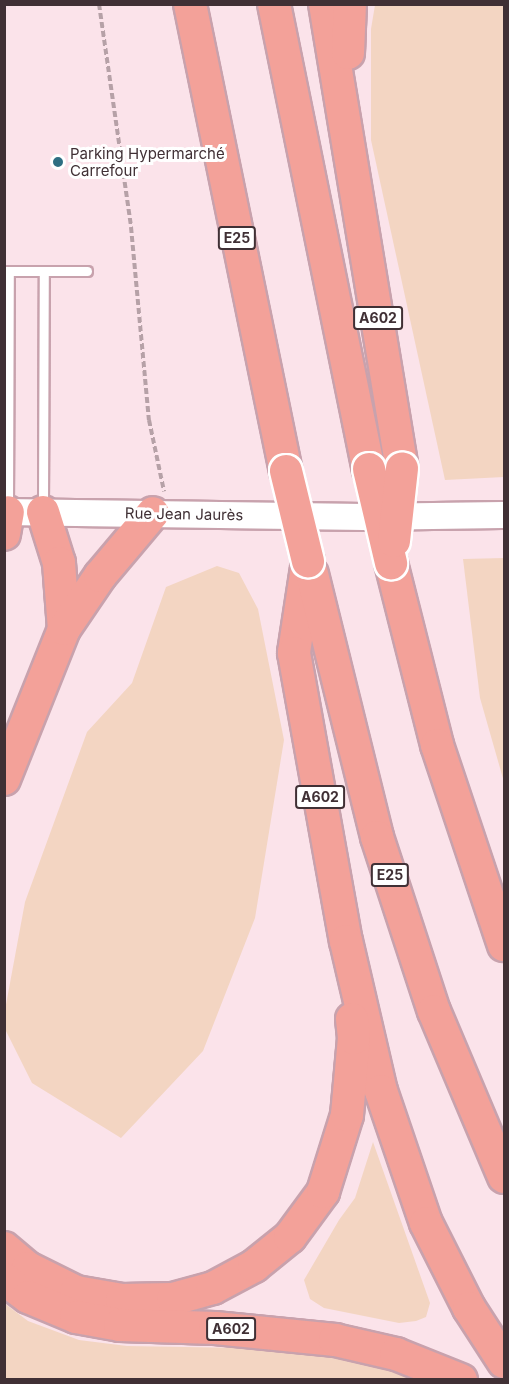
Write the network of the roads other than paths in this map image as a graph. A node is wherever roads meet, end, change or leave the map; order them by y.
1 (190, 4) edge
2 (274, 4) edge
3 (326, 4) edge
4 (350, 4) edge
5 (354, 168) junction
6 (7, 271) edge
7 (44, 271) junction
8 (87, 271) dead end
9 (43, 512) junction
10 (160, 513) junction
11 (504, 515) edge
12 (6, 519) edge
13 (308, 561) junction
14 (392, 563) junction
15 (64, 629) junction
16 (4, 779) edge
17 (346, 941) junction
18 (504, 945) edge
19 (504, 1177) edge
20 (4, 1248) edge
21 (4, 1279) edge
22 (504, 1362) edge
23 (461, 1380) edge

1 - 13 highway, E25, bridge
2 - 14 highway, bridge
3 - 5 highway
4 - 5 highway, A602
5 - 14 highway, A602, bridge
6 - 7 lane
6 - 12 lane
7 - 8 lane
7 - 9 lane
9 - 10 main road, Rue Jean Jaurès
9 - 12 main road, Rue Jean Jaurès
9 - 15 highway
10 - 11 main road, Rue Jean Jaurès
10 - 15 highway
13 - 17 highway, A602
13 - 19 highway, E25
14 - 18 highway
15 - 16 highway
17 - 20 highway, A602
17 - 22 highway, A602
21 - 23 highway, A602

